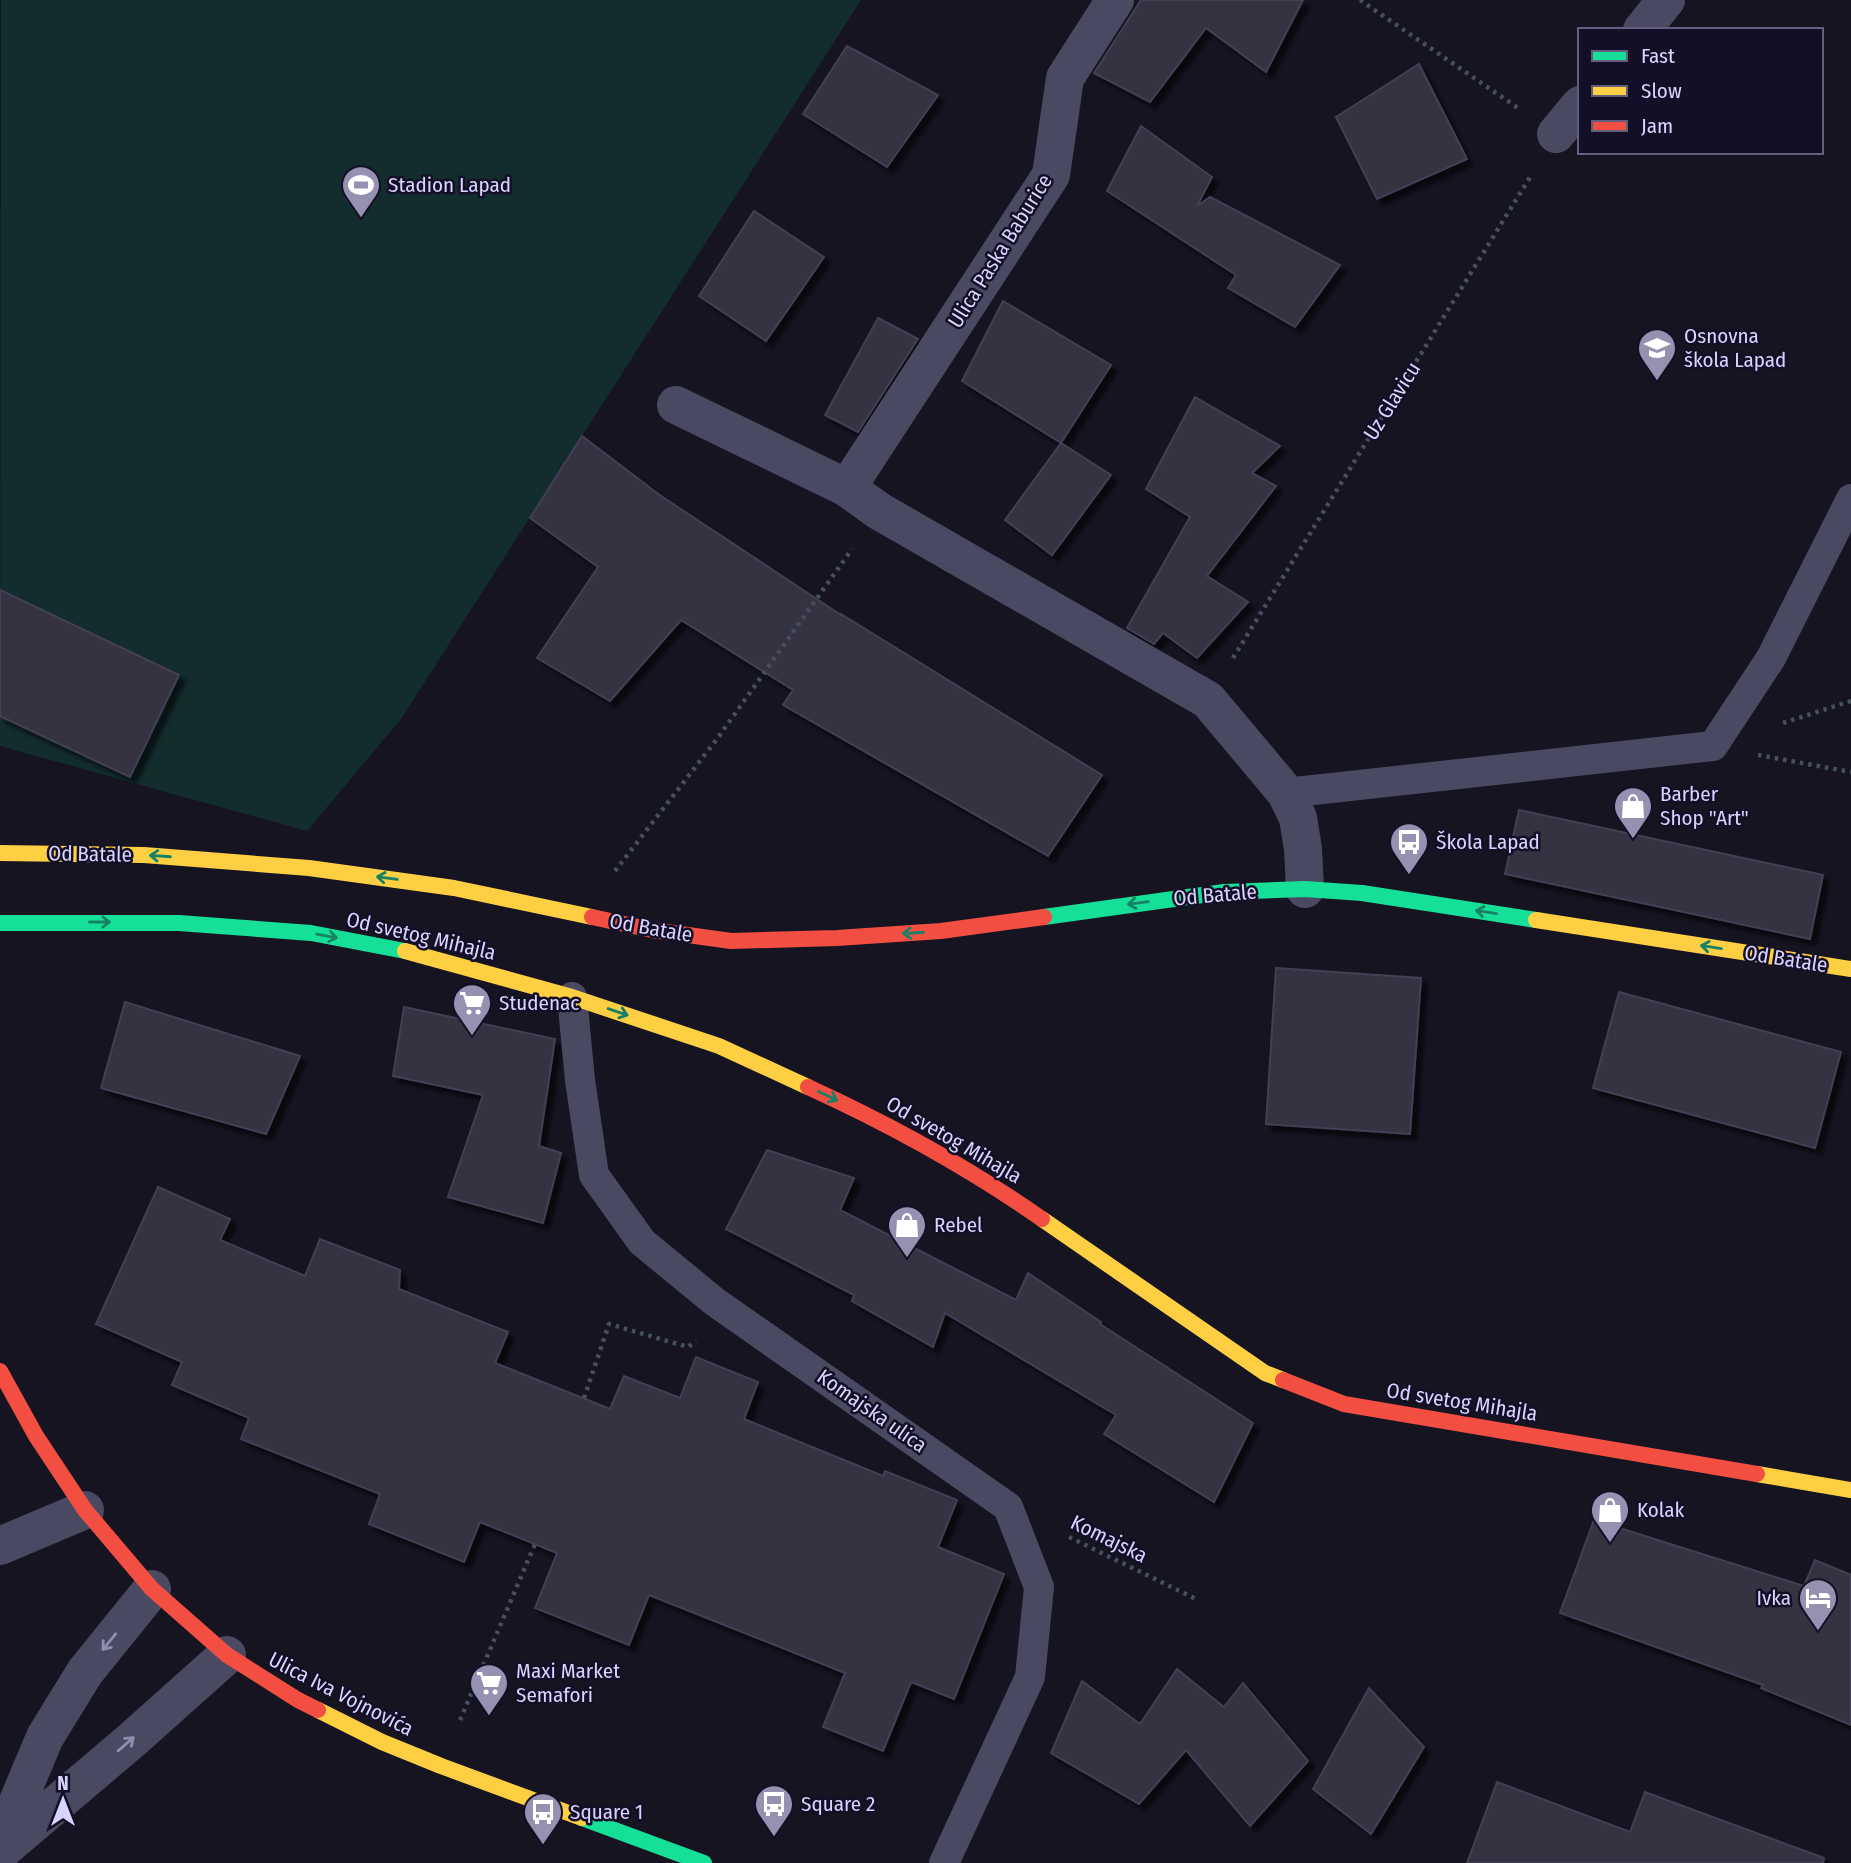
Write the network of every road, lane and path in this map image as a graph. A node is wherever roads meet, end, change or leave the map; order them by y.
1 (1115, 0) edge
2 (1360, 0) edge
3 (1666, 0) edge
4 (1644, 28) edge
5 (1568, 120) edge
6 (676, 405) dead end
7 (847, 488) junction
8 (1851, 499) edge
9 (878, 511) junction
10 (1208, 700) junction
11 (1713, 746) junction
12 (1851, 772) edge
13 (1286, 793) junction
14 (3, 852) edge
15 (1305, 889) junction
16 (580, 915) junction
17 (5, 929) edge
18 (1851, 969) edge
19 (572, 996) junction
20 (735, 1315) junction
21 (0, 1371) edge
22 (584, 1398) dead end
23 (1851, 1490) edge
24 (1008, 1507) junction
25 (85, 1510) junction
26 (535, 1544) dead end
27 (0, 1546) edge
28 (152, 1589) junction
29 (1196, 1599) dead end
30 (227, 1655) junction
31 (441, 1766) junction
32 (0, 1844) edge
33 (0, 1852) edge
34 (704, 1863) edge
35 (944, 1863) edge

1 - 7 street, Ulica Paska Baburice
2 - 5 path
3 - 4 street
5 - 10 path, Uz Glavicu
6 - 7 street
7 - 9 street
8 - 11 lane
9 - 10 street
9 - 16 path
10 - 13 street
11 - 12 path
11 - 13 lane
13 - 15 street
16 -> 14 main road, Od Batale
15 -> 16 main road, Od Batale
18 -> 15 main road, Od Batale
17 -> 19 main road, Od svetog Mihajla
19 - 20 lane, Komajska ulica
19 -> 23 main road, Od svetog Mihajla
20 - 22 path
20 - 24 lane, Komajska ulica
21 - 25 main road, Ulica Iva Vojnovića
24 - 29 path, Komajska
24 - 35 lane
25 - 27 street
25 - 28 main road, Ulica Iva Vojnovića
26 - 31 path
28 - 30 main road, Ulica Iva Vojnovića
28 -> 32 street
30 - 31 main road, Ulica Iva Vojnovića
33 -> 30 street
31 - 34 main road, Ulica Iva Vojnovića

